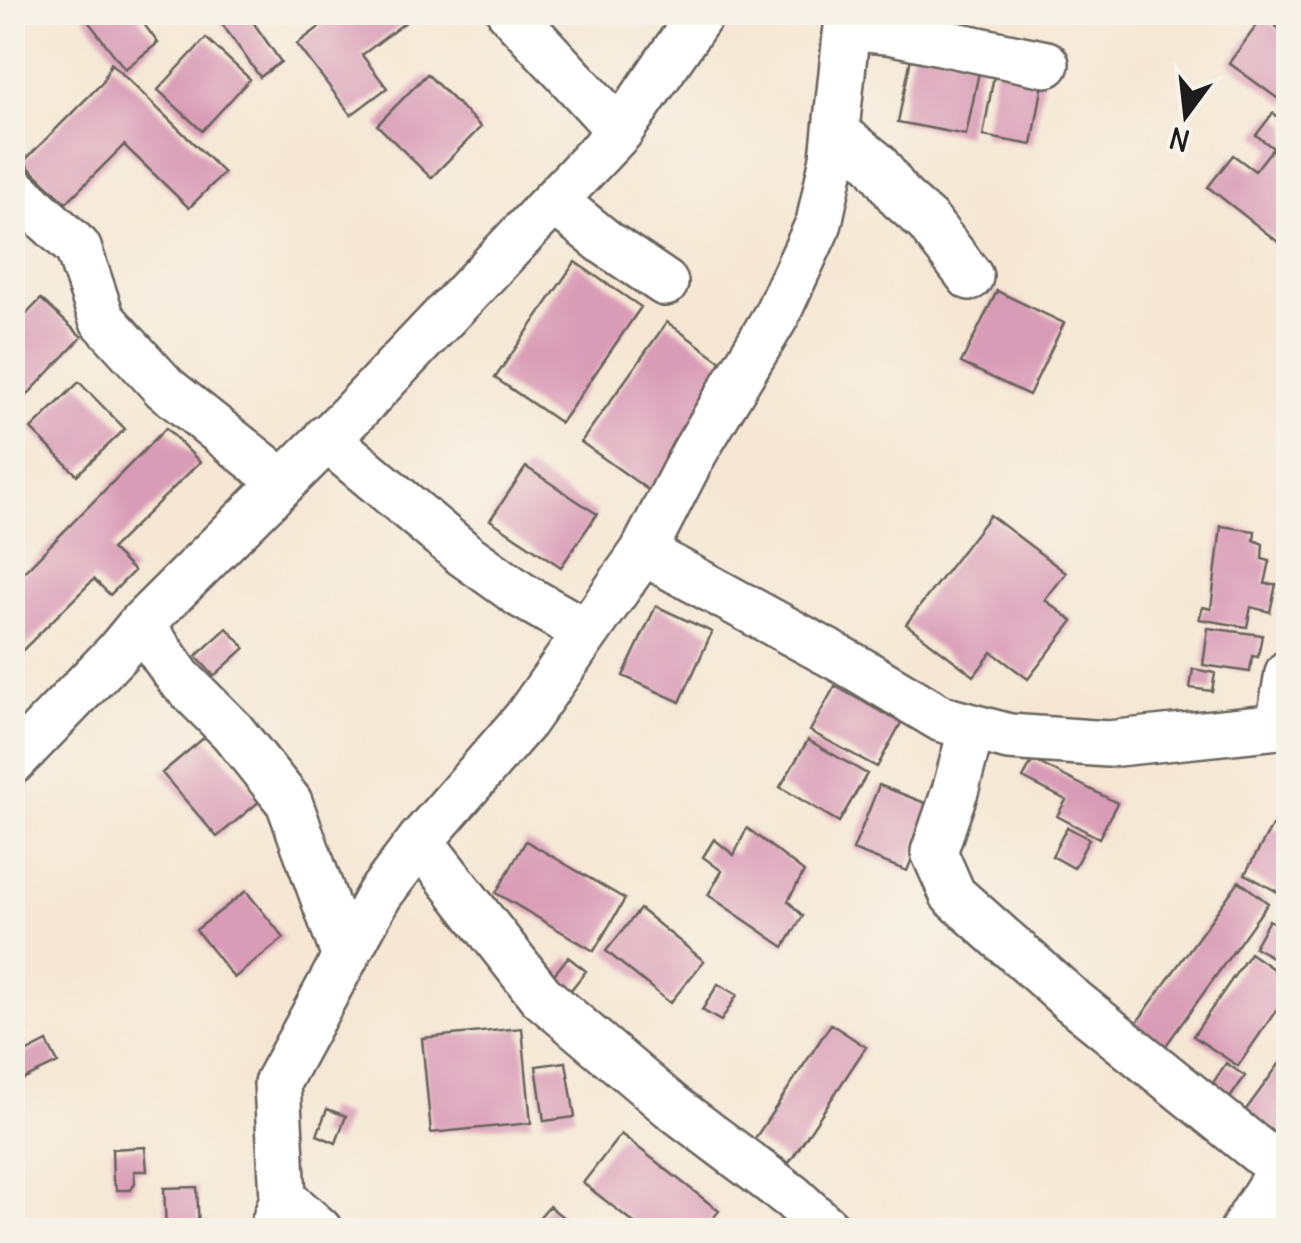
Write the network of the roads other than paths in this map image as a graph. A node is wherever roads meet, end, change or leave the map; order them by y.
1 (510, 12) edge
2 (702, 12) edge
3 (849, 20) edge
4 (1046, 64) dead end
5 (620, 131) junction
6 (836, 132) junction
7 (16, 191) dead end
8 (554, 201) junction
9 (970, 277) dead end
10 (665, 284) dead end
11 (326, 438) junction
12 (283, 482) junction
13 (643, 552) junction
14 (140, 624) junction
15 (586, 632) junction
16 (1288, 673) edge
17 (1284, 725) edge
18 (972, 727) junction
19 (12, 762) edge
20 (420, 841) junction
21 (345, 957) junction
22 (277, 1214) edge
23 (318, 1230) edge
24 (828, 1230) edge
25 (1243, 1230) edge

1 - 5 street
2 - 5 street
3 - 4 street
3 - 6 street
5 - 8 street
6 - 9 street
6 - 13 street
7 - 12 street
8 - 10 street
8 - 11 street
11 - 12 street
11 - 15 street
12 - 14 street
13 - 15 street
13 - 18 street
14 - 19 street
14 - 21 street
15 - 20 street
16 - 17 street
17 - 18 street
18 - 25 street
20 - 21 street
20 - 24 street
21 - 22 street
22 - 23 street

